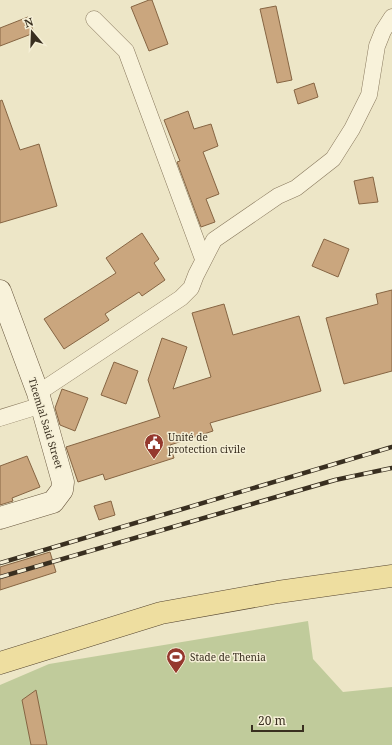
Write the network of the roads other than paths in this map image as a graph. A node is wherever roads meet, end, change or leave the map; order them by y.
1 (392, 17) edge
2 (94, 19) dead end
3 (203, 259) junction
4 (0, 291) edge
5 (40, 399) junction
6 (0, 418) edge
7 (0, 518) edge
8 (392, 576) edge
9 (0, 663) edge

1 - 3 street
2 - 3 street
3 - 5 street
4 - 5 main road, Ticemlal Said Street
5 - 6 street
5 - 7 main road, Ticemlal Said Street
8 - 9 main road

